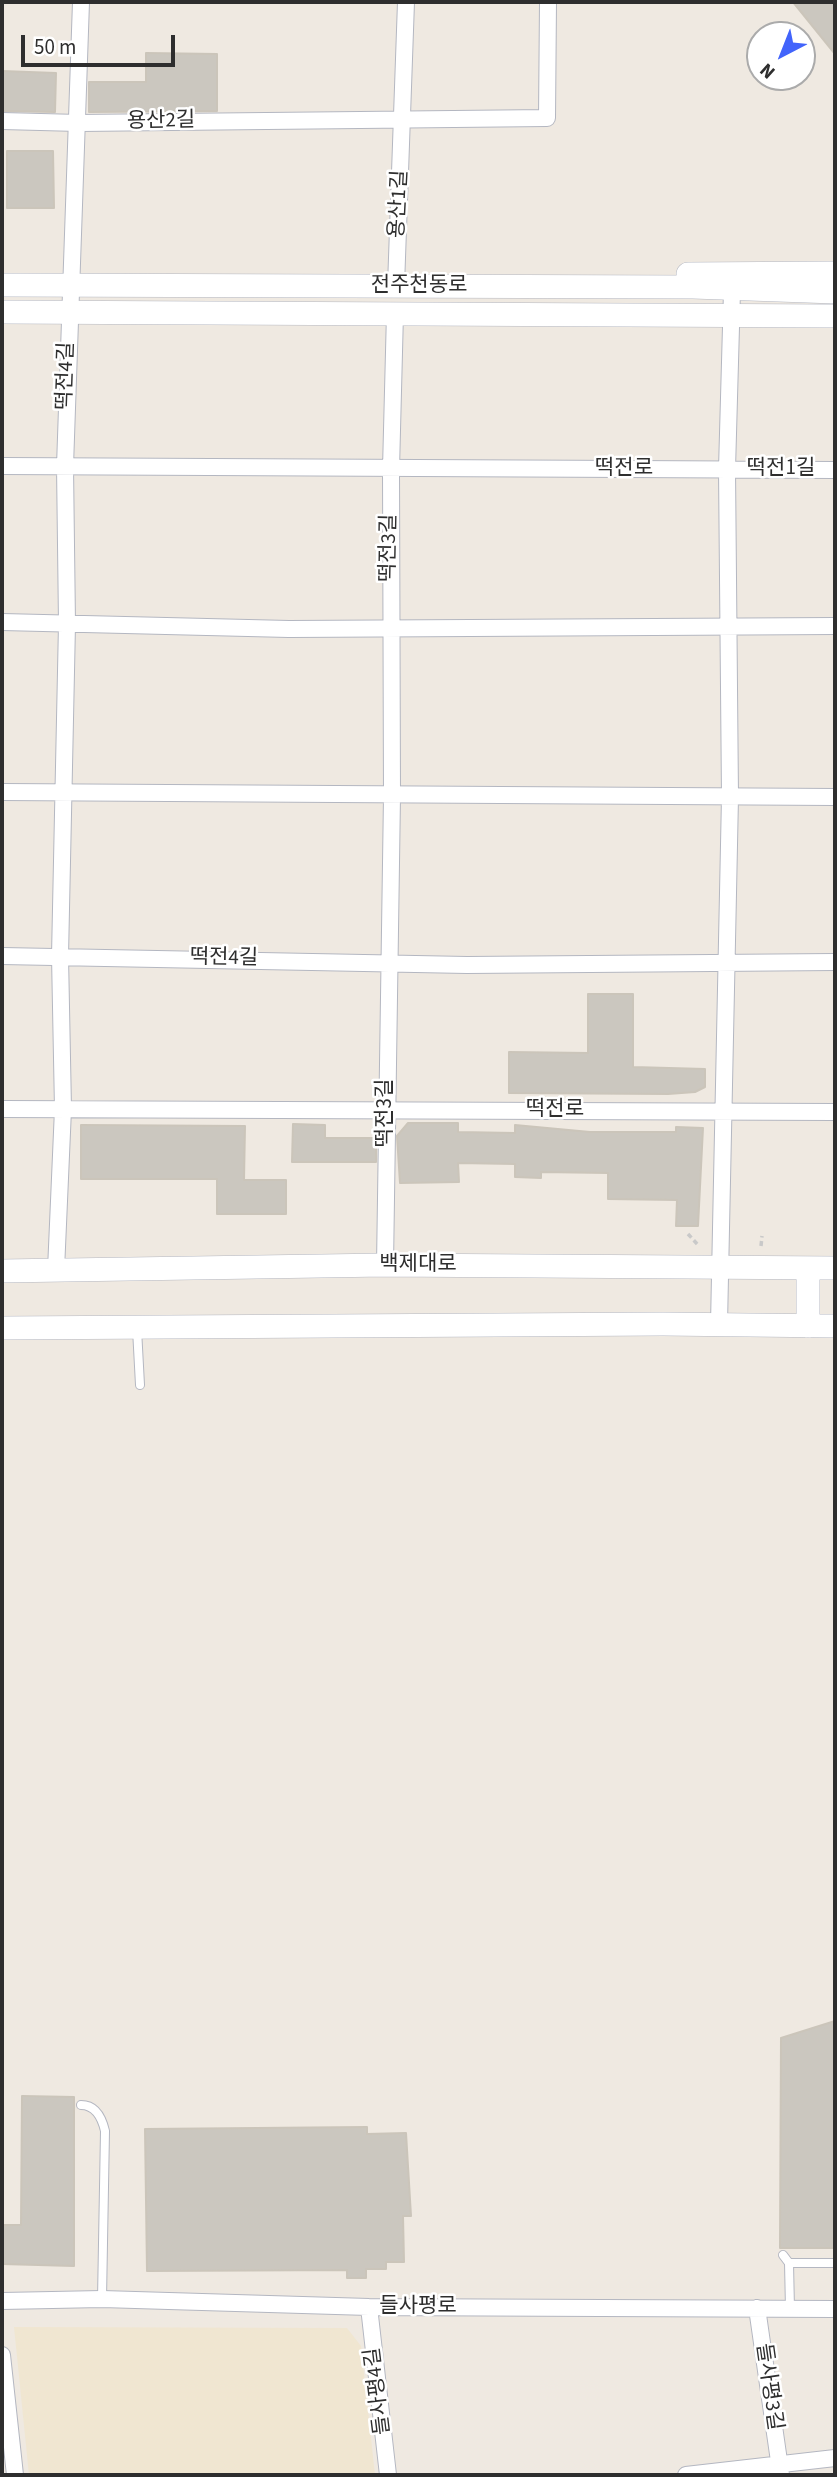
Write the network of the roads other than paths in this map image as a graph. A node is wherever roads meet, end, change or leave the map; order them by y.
1 (81, 2) edge
2 (406, 2) edge
3 (548, 2) edge
4 (2, 121) edge
5 (404, 121) junction
6 (79, 124) junction
7 (835, 273) edge
8 (2, 285) edge
9 (70, 286) junction
10 (396, 286) junction
11 (644, 287) junction
12 (732, 291) junction
13 (835, 292) edge
14 (69, 311) junction
15 (2, 312) edge
16 (395, 313) junction
17 (731, 315) junction
18 (835, 316) edge
19 (2, 466) edge
20 (65, 466) junction
21 (391, 469) junction
22 (727, 469) junction
23 (835, 470) edge
24 (2, 622) edge
25 (68, 624) junction
26 (730, 626) junction
27 (835, 626) edge
28 (389, 627) junction
29 (2, 792) edge
30 (61, 792) junction
31 (392, 796) junction
32 (730, 797) junction
33 (835, 797) edge
34 (2, 956) edge
35 (60, 956) junction
36 (727, 961) junction
37 (388, 962) junction
38 (835, 962) edge
39 (2, 1109) edge
40 (386, 1109) junction
41 (62, 1110) junction
42 (724, 1110) junction
43 (835, 1112) edge
44 (385, 1265) junction
45 (720, 1266) junction
46 (808, 1268) junction
47 (835, 1268) edge
48 (56, 1270) junction
49 (2, 1271) edge
50 (719, 1324) junction
51 (808, 1326) junction
52 (835, 1326) edge
53 (2, 1328) edge
54 (137, 1328) junction
55 (140, 1385) dead end
56 (81, 2105) dead end
57 (835, 2263) edge
58 (102, 2299) junction
59 (2, 2301) edge
60 (369, 2307) junction
61 (757, 2308) junction
62 (790, 2309) junction
63 (835, 2309) edge
64 (2, 2355) edge
65 (835, 2458) edge
66 (781, 2470) edge
67 (15, 2475) edge
68 (388, 2475) edge
69 (686, 2475) edge

1 - 6 street
2 - 5 street, 용산1길
3 - 5 street
4 - 6 street, 용산2길
5 - 6 street, 용산2길
5 - 10 street, 용산1길
6 - 9 street
7 - 11 street
8 - 9 street, 전주천동로
9 - 10 street, 전주천동로
9 - 14 street, 떡전4길
10 - 11 street, 전주천동로
11 - 12 street, 전주천동로
12 - 13 street, 전주천동로
12 - 17 street
14 - 15 street, 전주천동로
14 - 16 street, 전주천동로
14 - 20 street, 떡전4길
16 - 17 street, 전주천동로
16 - 21 street, 떡전3길
17 - 18 street, 전주천동로
17 - 22 street
19 - 20 street
20 - 21 street
20 - 25 street, 떡전4길
21 - 22 street, 떡전로
21 - 28 street, 떡전3길
22 - 23 street, 떡전1길
22 - 26 street
24 - 25 street
25 - 28 street
25 - 30 street, 떡전4길
26 - 27 street
26 - 28 street
26 - 32 street
28 - 31 street, 떡전3길
29 - 30 street
30 - 31 street
30 - 35 street, 떡전4길
31 - 32 street
31 - 37 street, 떡전3길
32 - 33 street
32 - 36 street
34 - 35 street, 떡전4길
35 - 37 street, 떡전4길
35 - 41 street, 떡전4길
36 - 37 street
36 - 38 street
36 - 42 street
37 - 40 street, 떡전3길
39 - 41 street
40 - 41 street
40 - 42 street, 떡전로
40 - 44 street, 떡전3길
41 - 48 street, 떡전4길
42 - 43 street, 떡전로
42 - 45 street
44 - 45 street, 백제대로
44 - 48 street, 백제대로
45 - 46 street, 백제대로
45 - 50 street
46 - 47 street, 백제대로
46 - 51 street
48 - 49 street, 백제대로
50 - 51 street
50 - 54 street
51 - 52 street
53 - 54 street
54 - 55 lane
56 - 58 lane
57 - 62 lane
58 - 59 street, 들사평로
58 - 60 street, 들사평로
60 - 61 street, 들사평로
60 - 68 street, 들사평4길
61 - 62 street, 들사평로
61 - 66 street, 들사평3길
62 - 63 street, 들사평로
64 - 67 street
65 - 66 street
66 - 69 street

